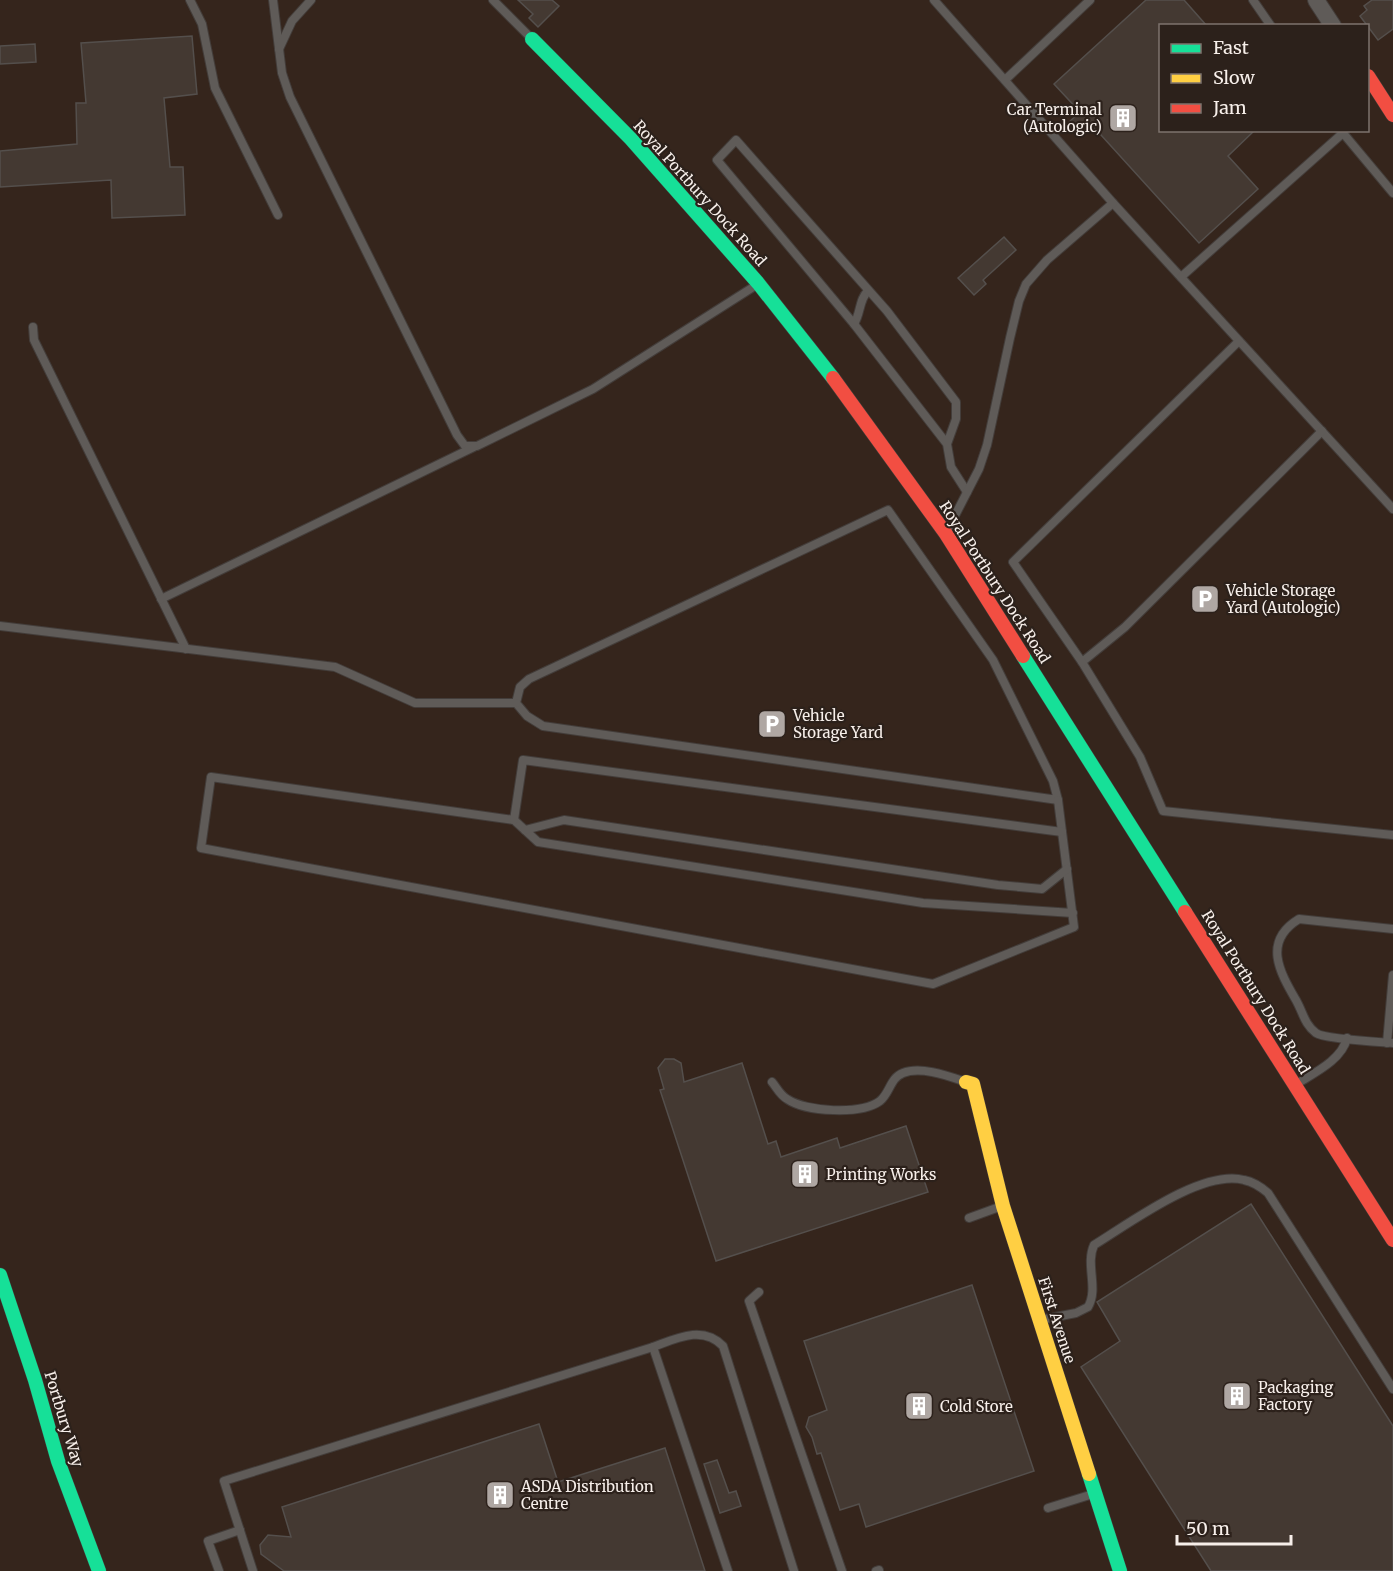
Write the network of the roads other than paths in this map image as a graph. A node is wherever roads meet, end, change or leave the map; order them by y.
1 (190, 0) edge
2 (273, 0) edge
3 (311, 0) edge
4 (493, 0) edge
5 (934, 0) edge
6 (1090, 0) edge
7 (1253, 0) edge
8 (1316, 0) edge
9 (1270, 24) edge
10 (1333, 24) edge
11 (532, 39) joint
12 (279, 50) junction
13 (1369, 78) edge
14 (1005, 80) junction
15 (1393, 115) edge
16 (1342, 132) edge
17 (1393, 193) edge
18 (1113, 203) junction
19 (278, 215) dead end
20 (1181, 277) junction
21 (758, 283) junction
22 (868, 291) junction
23 (854, 324) junction
24 (33, 327) dead end
25 (1239, 340) junction
26 (1322, 431) junction
27 (947, 444) junction
28 (477, 446) junction
29 (967, 492) junction
30 (1393, 509) edge
31 (946, 534) junction
32 (161, 599) junction
33 (0, 626) edge
34 (186, 649) junction
35 (1082, 662) junction
36 (516, 703) junction
37 (1058, 801) junction
38 (514, 820) junction
39 (525, 830) junction
40 (1062, 832) junction
41 (1393, 835) edge
42 (1067, 869) junction
43 (1073, 913) junction
44 (1393, 929) edge
45 (1393, 975) edge
46 (1347, 1038) junction
47 (1390, 1043) edge
48 (772, 1082) dead end
49 (966, 1082) joint
50 (1295, 1085) junction
51 (1003, 1206) junction
52 (969, 1218) dead end
53 (1393, 1240) edge
54 (0, 1275) edge
55 (759, 1292) dead end
56 (1040, 1320) junction
57 (654, 1347) junction
58 (1393, 1389) edge
59 (1096, 1493) junction
60 (1048, 1508) dead end
61 (240, 1530) junction
62 (99, 1571) edge
63 (219, 1571) edge
64 (253, 1571) edge
65 (728, 1571) edge
66 (795, 1571) edge
67 (842, 1571) edge
68 (1120, 1571) edge

1 - 19 lane
2 - 12 lane
3 - 12 lane
4 - 11 lane, Royal Portbury Dock Road
5 - 14 lane
6 - 14 lane
7 - 9 lane
8 - 10 street
11 - 21 street, Royal Portbury Dock Road
12 - 28 lane
13 - 15 street
14 - 18 lane
16 - 17 lane
16 - 20 lane
18 - 20 lane
18 - 29 lane
20 - 25 lane
21 - 28 lane
21 - 31 street, Royal Portbury Dock Road
22 - 23 lane
22 - 23 lane
22 - 27 lane
23 - 27 lane
24 - 32 lane
25 - 26 lane
25 - 35 lane
26 - 30 lane
26 - 35 lane
27 - 29 lane
28 - 32 lane
29 - 31 lane
31 - 50 street, Royal Portbury Dock Road
32 - 34 lane
33 - 34 lane
34 - 36 lane
35 - 41 lane
36 - 37 lane
36 - 37 lane
37 - 40 lane
38 - 39 lane
38 - 40 lane
38 - 43 lane
39 - 42 lane
39 - 43 lane
40 - 42 lane
42 - 43 lane
44 - 46 lane
45 - 47 lane
46 - 47 lane
46 - 50 lane
48 - 49 lane
49 - 51 street, First Avenue
50 - 53 street, Royal Portbury Dock Road
51 - 52 lane
51 - 56 street, First Avenue
54 - 62 street, Portbury Way
55 - 67 lane
56 - 58 lane
56 - 59 street, First Avenue
57 - 61 lane
57 - 65 lane
57 - 66 lane
59 - 60 lane
59 - 68 street, First Avenue
61 - 63 lane
61 - 64 lane

